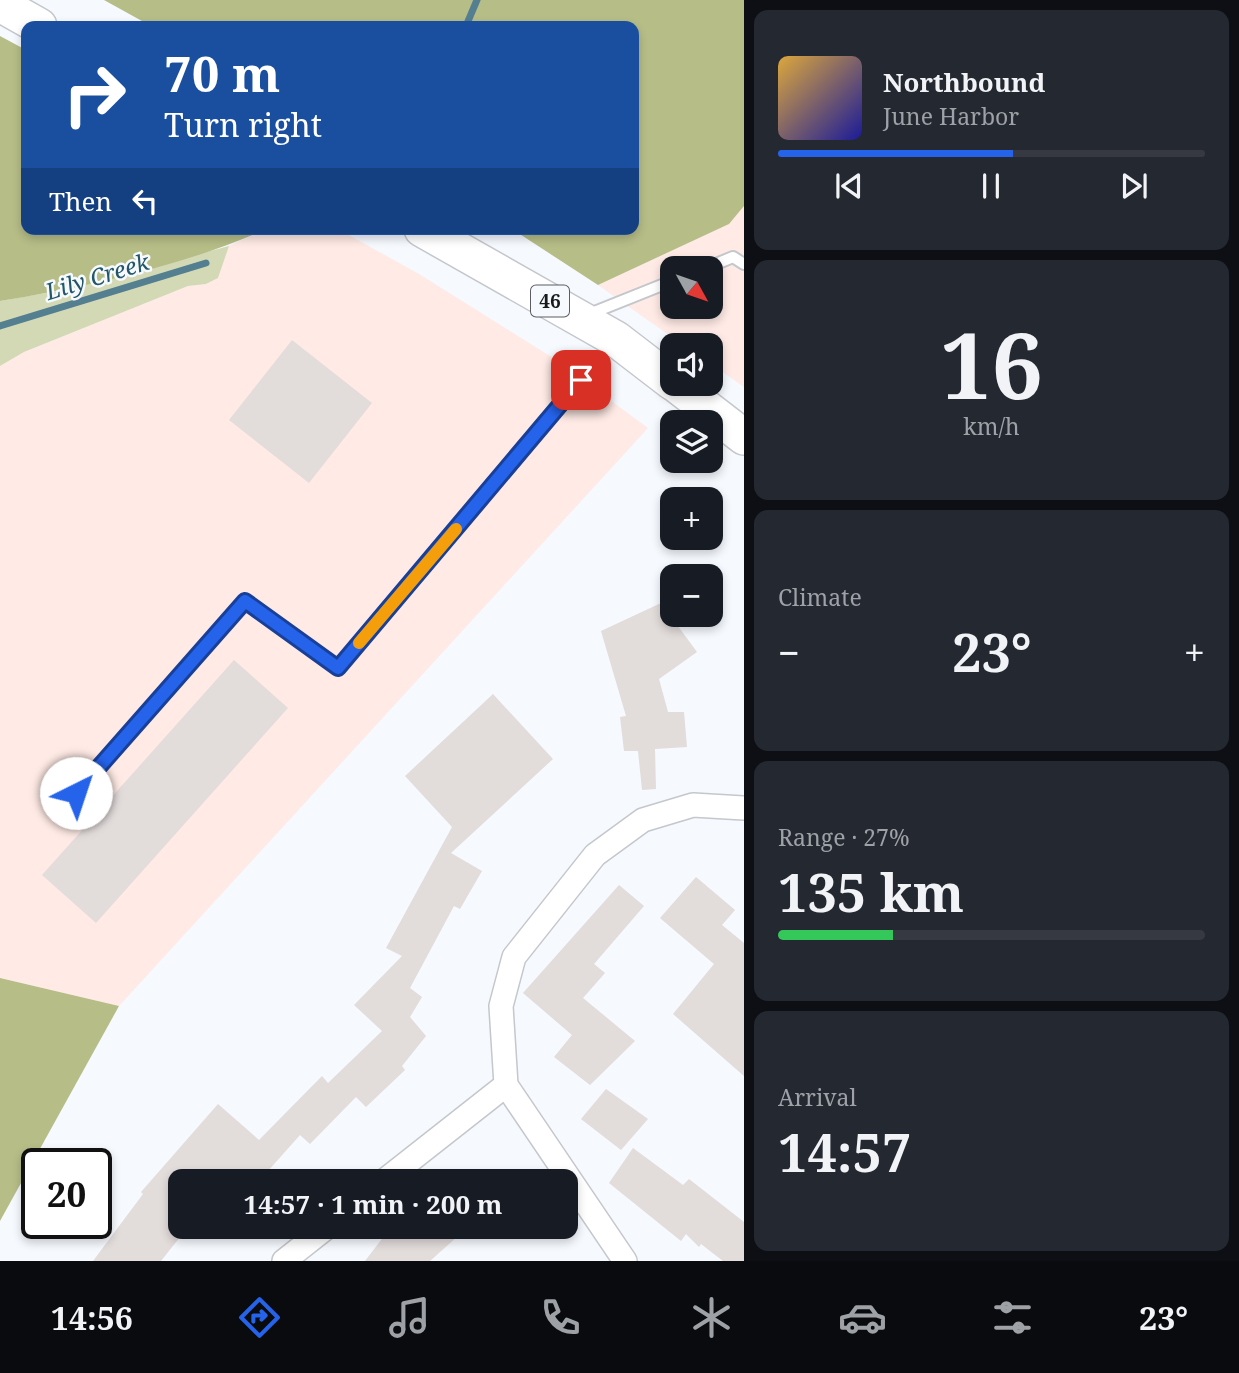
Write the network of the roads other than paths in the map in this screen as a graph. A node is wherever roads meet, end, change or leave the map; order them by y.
1 (0, 4) edge
2 (31, 21) edge
3 (433, 235) edge
4 (723, 261) edge
5 (744, 264) edge
6 (660, 286) edge
7 (579, 318) junction
8 (616, 339) junction
9 (660, 373) edge
10 (690, 396) edge
11 (744, 437) edge
12 (63, 808) dead end
13 (744, 808) edge
14 (506, 1085) junction
15 (399, 1169) edge
16 (312, 1239) edge
17 (284, 1261) edge
18 (625, 1261) edge

1 - 2 main road
3 - 7 main road, 46
4 - 5 lane
6 - 7 lane
7 - 8 main road, 46
8 - 9 main road, 46
8 - 12 lane
10 - 11 main road, 46
13 - 14 street
14 - 15 street
14 - 18 street
16 - 17 street

